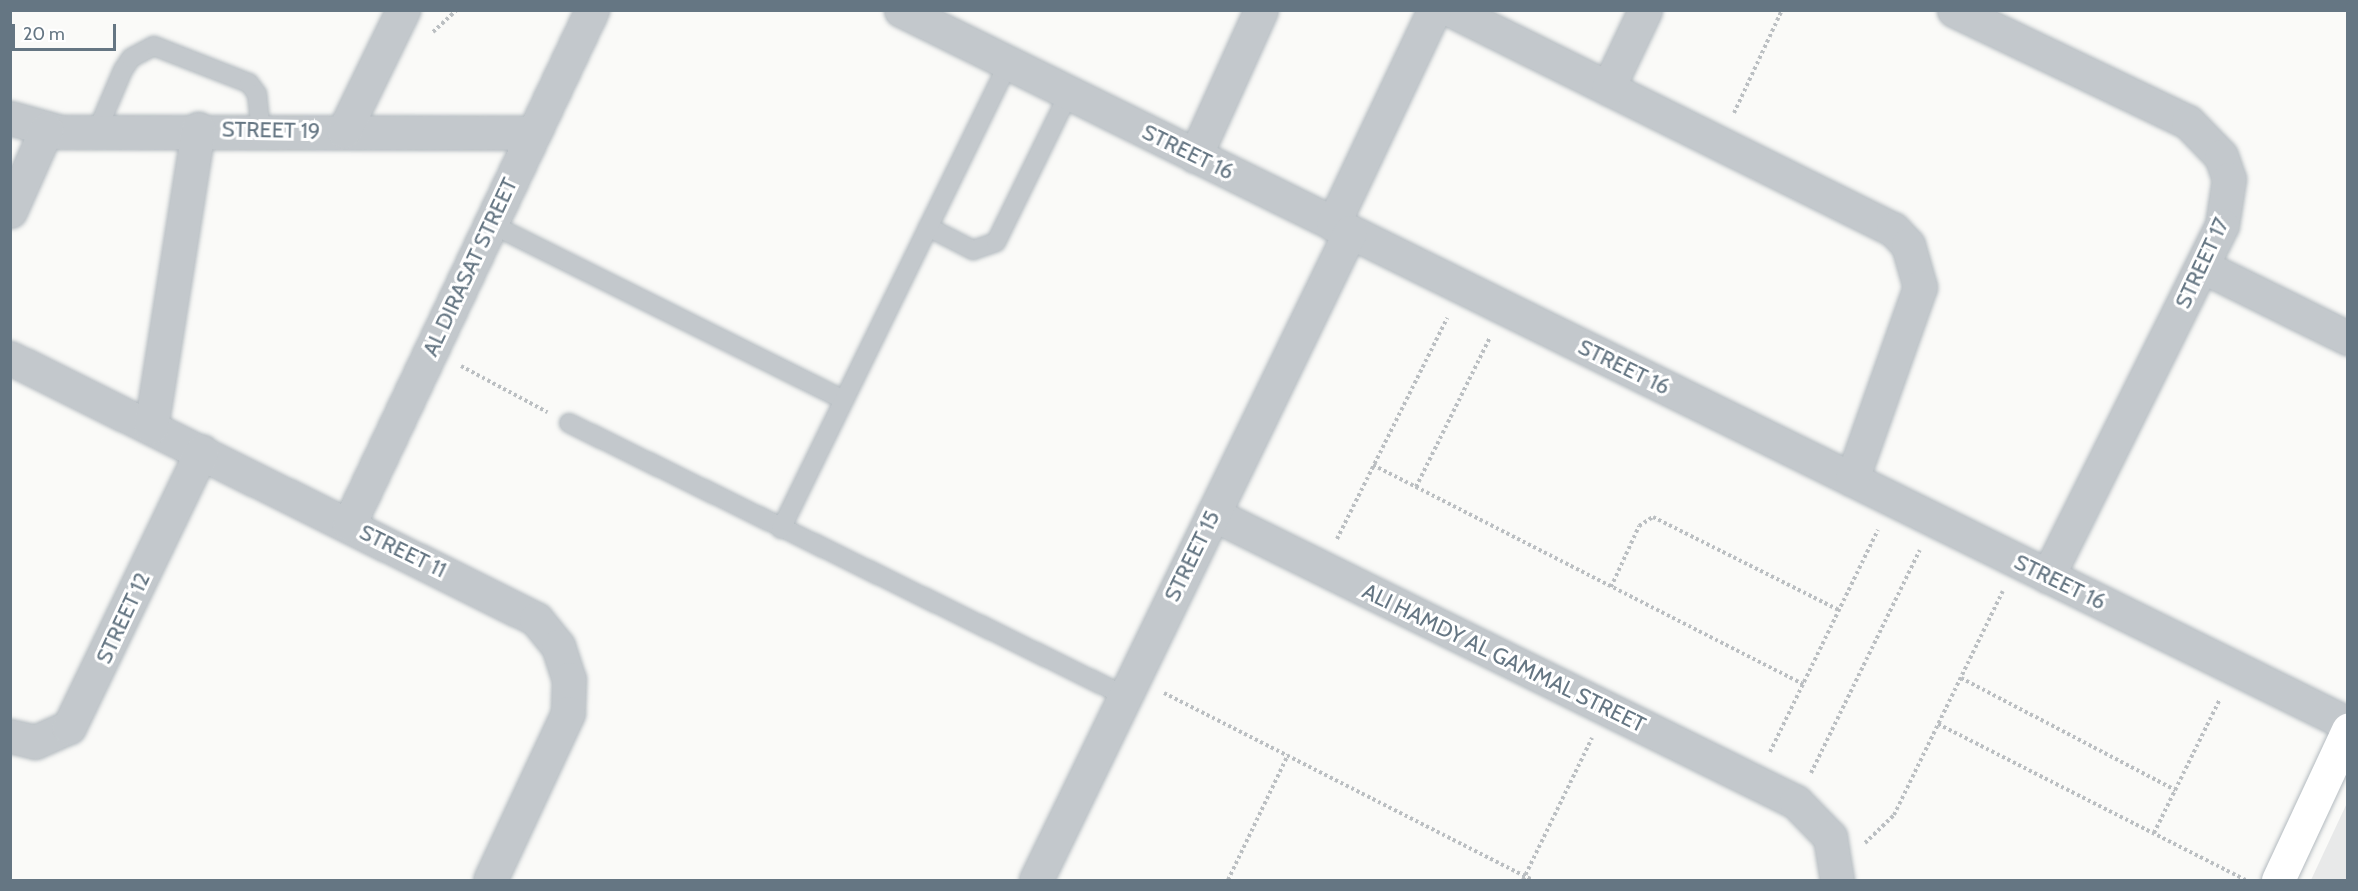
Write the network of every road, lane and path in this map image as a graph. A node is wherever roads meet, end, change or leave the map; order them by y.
1 (403, 10) edge
2 (592, 10) edge
3 (901, 10) edge
4 (1262, 10) edge
5 (1434, 10) edge
6 (1451, 10) edge
7 (1645, 10) edge
8 (1782, 10) edge
9 (1954, 10) edge
10 (1008, 64) junction
11 (1608, 88) junction
12 (1069, 93) junction
13 (10, 118) edge
14 (198, 129) junction
15 (46, 130) junction
16 (261, 130) junction
17 (97, 131) junction
18 (344, 131) junction
19 (534, 133) junction
20 (1720, 143) junction
21 (1195, 156) junction
22 (10, 211) edge
23 (491, 224) junction
24 (928, 227) junction
25 (1342, 228) junction
26 (2202, 266) junction
27 (1462, 287) junction
28 (1504, 308) junction
29 (2348, 338) edge
30 (431, 351) junction
31 (10, 358) edge
32 (844, 400) junction
33 (568, 423) joint
34 (151, 426) junction
35 (202, 451) junction
36 (1373, 465) junction
37 (1852, 479) junction
38 (1416, 487) junction
39 (1893, 499) junction
40 (1213, 514) junction
41 (1934, 520) junction
42 (349, 524) junction
43 (781, 529) junction
44 (2018, 561) junction
45 (1322, 568) junction
46 (2048, 576) junction
47 (1611, 587) junction
48 (1839, 610) junction
49 (2235, 668) junction
50 (1961, 678) junction
51 (1803, 684) junction
52 (1129, 687) junction
53 (1606, 708) junction
54 (1938, 724) junction
55 (2348, 724) edge
56 (2348, 730) edge
57 (10, 736) edge
58 (1288, 755) junction
59 (1755, 782) junction
60 (2175, 790) junction
61 (1796, 802) junction
62 (2154, 833) junction
63 (1837, 870) edge
64 (1524, 879) edge
65 (490, 880) edge
66 (1036, 880) edge
67 (1228, 880) edge
68 (1532, 880) edge
69 (2247, 880) edge
70 (2278, 880) edge

1 - 18 street
2 - 19 street, AL DIRASAT STREET
3 - 10 street, STREET 16
4 - 21 street
5 - 25 street, STREET 15
6 - 11 street
7 - 11 street
8 - 20 path
9 - 26 street, STREET 17
10 - 12 street, STREET 16
10 - 24 lane
11 - 20 street
12 - 21 street, STREET 16
12 - 24 lane
13 - 15 street, STREET 19
14 - 16 street, STREET 19
14 - 17 street, STREET 19
14 - 34 street
15 - 17 street, STREET 19
15 - 22 street
16 - 17 lane
16 - 18 street, STREET 19
18 - 19 street, STREET 19
19 - 23 street, AL DIRASAT STREET
20 - 37 street
21 - 25 street, STREET 16
23 - 30 street, AL DIRASAT STREET
23 - 32 lane
24 - 32 lane
25 - 27 street, STREET 16
25 - 40 street, STREET 15
26 - 29 street
26 - 46 street, STREET 17
27 - 28 street, STREET 16
27 - 36 path
28 - 37 street, STREET 16
28 - 38 path
30 - 33 path
30 - 42 street, AL DIRASAT STREET
31 - 34 street, STREET 11
32 - 43 lane
33 - 43 lane
34 - 35 street, STREET 11
35 - 42 street, STREET 11
35 - 57 street, STREET 12
36 - 38 path
36 - 45 path
37 - 39 street, STREET 16
38 - 47 path
39 - 41 street, STREET 16
39 - 48 path
40 - 45 street, ALI HAMDY AL GAMMAL STREET
40 - 52 street, STREET 15
41 - 44 street, STREET 16
41 - 61 path
42 - 65 street, STREET 11
43 - 52 lane
44 - 46 street, STREET 16
44 - 50 path
45 - 53 street, ALI HAMDY AL GAMMAL STREET
46 - 49 street, STREET 16
47 - 48 path
47 - 51 path
48 - 51 path
49 - 55 street, STREET 16
49 - 60 path
50 - 54 path
50 - 60 path
51 - 59 path
52 - 58 path
52 - 66 street, STREET 15
53 - 59 street, ALI HAMDY AL GAMMAL STREET
53 - 64 path
54 - 62 path
54 - 63 path
56 - 70 street
58 - 64 path
58 - 67 path
59 - 61 street, ALI HAMDY AL GAMMAL STREET
60 - 62 path
61 - 63 street, ALI HAMDY AL GAMMAL STREET
62 - 69 path
64 - 68 path

